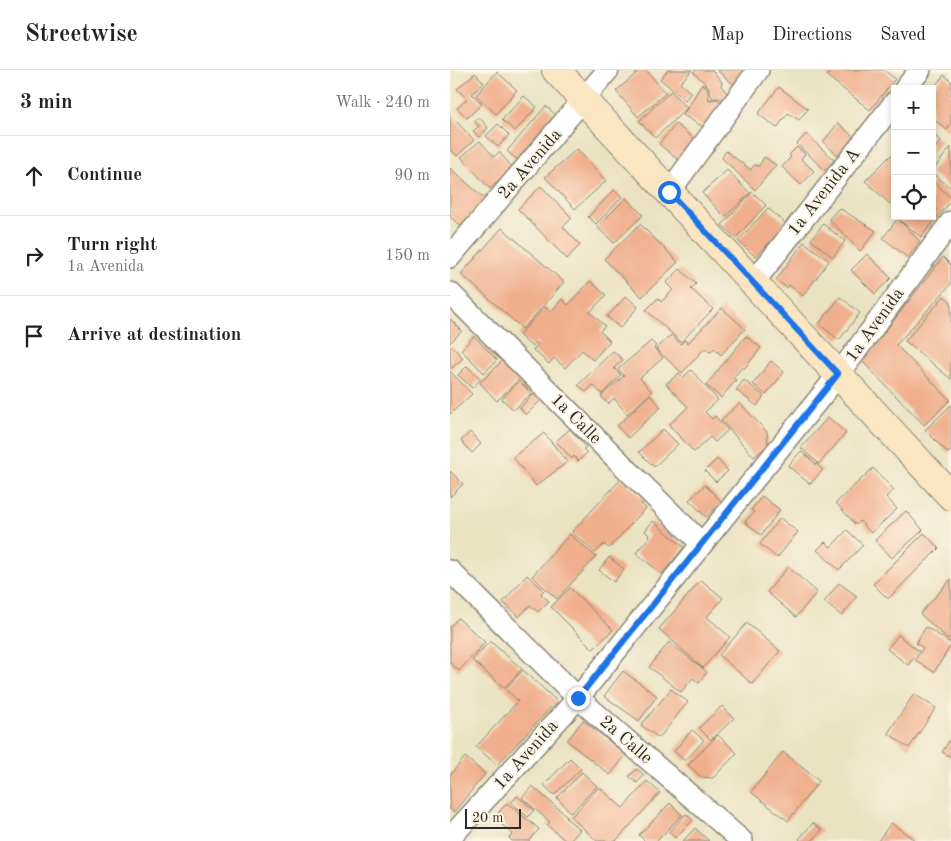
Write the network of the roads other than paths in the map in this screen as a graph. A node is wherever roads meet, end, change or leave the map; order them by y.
1 (556, 70) edge
2 (608, 70) edge
3 (758, 70) edge
4 (920, 70) edge
5 (908, 85) edge
6 (584, 100) junction
7 (891, 107) edge
8 (669, 192) junction
9 (951, 222) edge
10 (450, 257) edge
11 (753, 283) junction
12 (450, 293) edge
13 (838, 374) junction
14 (951, 496) edge
15 (702, 544) junction
16 (450, 571) edge
17 (578, 698) junction
18 (450, 838) edge
19 (742, 841) edge

1 - 6 main road
2 - 6 street, 2a Avenida
3 - 8 street
4 - 5 street
6 - 8 main road
6 - 10 street, 2a Avenida
7 - 11 street, 1a Avenida A
8 - 11 main road
9 - 13 street, 1a Avenida
11 - 13 main road
12 - 15 street, 1a Calle
13 - 14 main road
13 - 15 street, 1a Avenida
15 - 17 street, 1a Avenida
16 - 17 street, 2a Calle
17 - 18 street, 1a Avenida
17 - 19 street, 2a Calle

